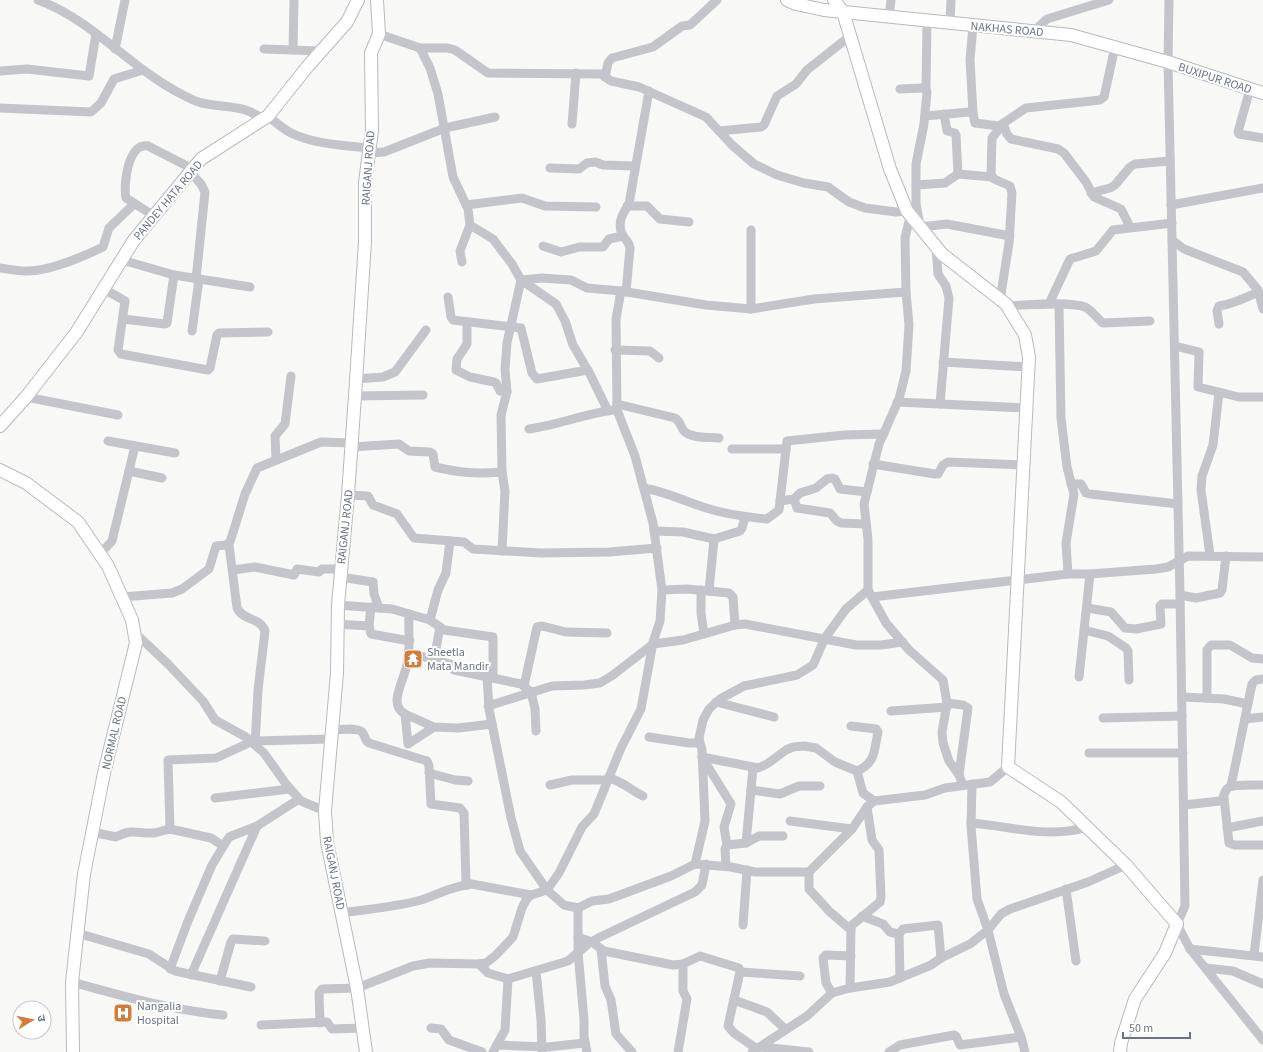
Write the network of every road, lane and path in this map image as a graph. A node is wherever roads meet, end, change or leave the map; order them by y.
1 (38, 0) edge
2 (125, 0) edge
3 (294, 0) edge
4 (358, 0) edge
5 (377, 0) edge
6 (717, 0) edge
7 (786, 0) edge
8 (834, 0) edge
9 (891, 0) edge
10 (951, 0) edge
11 (1109, 0) edge
12 (1169, 0) edge
13 (1099, 2) edge
14 (843, 12) junction
15 (889, 17) junction
16 (927, 21) junction
17 (950, 23) junction
18 (973, 26) junction
19 (1034, 31) junction
20 (96, 34) junction
21 (379, 34) junction
22 (850, 36) junction
23 (1115, 47) junction
24 (420, 48) junction
25 (115, 49) junction
26 (264, 49) dead end
27 (293, 50) junction
28 (321, 51) junction
29 (1168, 62) junction
30 (143, 70) junction
31 (0, 71) edge
32 (576, 73) junction
33 (606, 77) junction
34 (900, 89) dead end
35 (926, 89) junction
36 (1250, 89) junction
37 (649, 91) junction
38 (1263, 93) edge
39 (0, 108) edge
40 (973, 113) junction
41 (944, 114) junction
42 (925, 116) junction
43 (495, 117) dead end
44 (265, 118) junction
45 (572, 124) dead end
46 (1003, 124) junction
47 (445, 128) junction
48 (719, 131) junction
49 (1263, 138) edge
50 (370, 151) junction
51 (1170, 160) junction
52 (636, 166) junction
53 (550, 168) dead end
54 (191, 171) junction
55 (958, 174) junction
56 (992, 177) junction
57 (916, 185) junction
58 (1263, 188) edge
59 (1091, 193) junction
60 (134, 204) junction
61 (466, 205) junction
62 (1171, 205) junction
63 (627, 206) junction
64 (596, 207) dead end
65 (909, 214) junction
66 (154, 216) junction
67 (689, 222) dead end
68 (1172, 223) junction
69 (470, 225) junction
70 (920, 227) junction
71 (1130, 227) junction
72 (751, 230) dead end
73 (623, 236) junction
74 (1010, 236) junction
75 (1172, 240) junction
76 (543, 246) dead end
77 (936, 247) junction
78 (122, 260) junction
79 (462, 262) dead end
80 (0, 268) edge
81 (174, 275) junction
82 (198, 279) junction
83 (521, 280) junction
84 (250, 287) dead end
85 (104, 289) junction
86 (624, 291) junction
87 (906, 292) junction
88 (1258, 292) junction
89 (448, 297) dead end
90 (1004, 303) junction
91 (1049, 304) junction
92 (1059, 304) junction
93 (1263, 306) edge
94 (751, 309) junction
95 (123, 319) junction
96 (1150, 321) dead end
97 (467, 322) junction
98 (1219, 324) dead end
99 (510, 327) junction
100 (426, 330) dead end
101 (192, 331) dead end
102 (268, 332) dead end
103 (1175, 346) junction
104 (615, 350) junction
105 (659, 358) dead end
106 (943, 362) junction
107 (1028, 368) junction
108 (588, 370) junction
109 (291, 376) dead end
110 (356, 379) junction
111 (507, 392) junction
112 (1219, 392) junction
113 (423, 394) dead end
114 (356, 396) junction
115 (1263, 396) edge
116 (26, 397) junction
117 (897, 402) junction
118 (940, 404) junction
119 (614, 408) junction
120 (1026, 408) junction
121 (118, 416) dead end
122 (0, 426) edge
123 (529, 429) dead end
124 (884, 434) junction
125 (719, 438) dead end
126 (108, 441) dead end
127 (352, 445) junction
128 (135, 446) junction
129 (732, 449) dead end
130 (786, 449) junction
131 (175, 453) dead end
132 (276, 459) junction
133 (873, 464) junction
134 (1023, 465) junction
135 (0, 470) edge
136 (129, 471) junction
137 (502, 472) junction
138 (162, 478) dead end
139 (1072, 484) junction
140 (644, 488) junction
141 (867, 492) junction
142 (348, 495) junction
143 (794, 499) junction
144 (780, 501) junction
145 (1178, 504) junction
146 (745, 517) junction
147 (866, 524) junction
148 (654, 531) junction
149 (714, 539) junction
150 (450, 540) junction
151 (229, 544) junction
152 (657, 548) junction
153 (502, 551) junction
154 (100, 554) junction
155 (1210, 555) junction
156 (1226, 556) junction
157 (1263, 556) edge
158 (1179, 560) junction
159 (233, 570) junction
160 (340, 573) junction
161 (1068, 574) junction
162 (1090, 574) junction
163 (1017, 581) junction
164 (662, 590) junction
165 (705, 590) junction
166 (870, 593) junction
167 (122, 598) junction
168 (1180, 599) junction
169 (338, 605) junction
170 (375, 607) junction
171 (1087, 608) junction
172 (409, 614) junction
173 (430, 620) junction
174 (336, 624) junction
175 (735, 625) junction
176 (369, 626) junction
177 (440, 627) junction
178 (1084, 630) junction
179 (134, 632) junction
180 (607, 633) dead end
181 (704, 634) junction
182 (825, 638) junction
183 (410, 641) junction
184 (903, 642) junction
185 (653, 644) junction
186 (409, 652) junction
187 (432, 658) junction
188 (1263, 659) edge
189 (490, 677) junction
190 (1080, 677) dead end
191 (1263, 679) edge
192 (1129, 680) dead end
193 (528, 689) junction
194 (1182, 697) junction
195 (1207, 698) junction
196 (716, 702) junction
197 (1248, 704) junction
198 (947, 705) junction
199 (488, 706) junction
200 (891, 711) dead end
201 (404, 714) junction
202 (1182, 716) junction
203 (774, 717) dead end
204 (1263, 717) edge
205 (1103, 718) dead end
206 (1245, 719) junction
207 (492, 724) junction
208 (851, 726) dead end
209 (434, 727) junction
210 (536, 731) dead end
211 (332, 735) junction
212 (649, 737) dead end
213 (254, 743) junction
214 (700, 743) junction
215 (408, 744) junction
216 (1089, 753) dead end
217 (1183, 753) junction
218 (407, 754) junction
219 (702, 757) junction
220 (1008, 767) junction
221 (753, 768) junction
222 (857, 771) junction
223 (429, 773) junction
224 (960, 775) junction
225 (608, 779) junction
226 (468, 780) dead end
227 (550, 785) dead end
228 (967, 785) junction
229 (1263, 785) edge
230 (820, 786) dead end
231 (1231, 786) junction
232 (290, 789) junction
233 (751, 790) junction
234 (643, 796) dead end
235 (215, 798) dead end
236 (1224, 798) junction
237 (299, 799) junction
238 (871, 804) junction
239 (1184, 805) junction
240 (325, 811) junction
241 (790, 821) dead end
242 (1263, 821) edge
243 (971, 823) junction
244 (257, 826) junction
245 (1087, 827) junction
246 (1227, 828) junction
247 (170, 829) junction
248 (852, 829) junction
249 (92, 832) junction
250 (783, 836) dead end
251 (746, 843) junction
252 (727, 845) junction
253 (1263, 845) edge
254 (223, 846) junction
255 (695, 864) junction
256 (706, 864) junction
257 (1126, 865) junction
258 (726, 866) junction
259 (748, 870) junction
260 (810, 872) junction
261 (1263, 880) edge
262 (468, 885) junction
263 (1066, 889) junction
264 (547, 890) junction
265 (531, 896) junction
266 (578, 908) junction
267 (342, 913) junction
268 (862, 916) junction
269 (1177, 924) junction
270 (742, 925) dead end
271 (851, 930) junction
272 (988, 930) junction
273 (77, 933) junction
274 (899, 934) junction
275 (578, 937) junction
276 (265, 941) dead end
277 (592, 942) junction
278 (601, 949) junction
279 (1190, 949) junction
280 (578, 952) junction
281 (850, 956) junction
282 (1258, 956) edge
283 (941, 958) junction
284 (1076, 961) dead end
285 (479, 964) junction
286 (682, 964) junction
287 (1206, 968) junction
288 (170, 969) junction
289 (536, 971) junction
290 (740, 972) junction
291 (191, 974) junction
292 (800, 976) dead end
293 (900, 978) junction
294 (508, 979) junction
295 (220, 980) junction
296 (72, 982) junction
297 (1263, 984) edge
298 (251, 987) dead end
299 (357, 988) junction
300 (850, 988) junction
301 (832, 993) junction
302 (734, 1000) junction
303 (223, 1015) dead end
304 (320, 1023) junction
305 (261, 1025) dead end
306 (363, 1028) junction
307 (431, 1028) dead end
308 (785, 1028) junction
309 (1021, 1037) junction
310 (1263, 1040) edge
311 (586, 1048) edge
312 (495, 1049) edge
313 (513, 1049) edge
314 (542, 1049) edge
315 (756, 1049) edge
316 (73, 1052) edge
317 (366, 1052) edge
318 (482, 1052) edge
319 (632, 1052) edge
320 (678, 1052) edge
321 (809, 1052) edge
322 (889, 1052) edge
323 (1025, 1052) edge
324 (1120, 1052) edge

1 - 20 street
2 - 25 street
3 - 27 street
4 - 28 main road, PANDEY HATA ROAD
5 - 21 main road, RAIGANJ ROAD
6 - 33 street
7 - 14 main road, NAKHAS ROAD
8 - 14 main road
9 - 15 street
10 - 17 street
11 - 13 street
12 - 29 street
13 - 19 street
14 - 15 main road, NAKHAS ROAD
14 - 22 main road
15 - 16 main road, NAKHAS ROAD
16 - 17 main road, NAKHAS ROAD
16 - 35 street
17 - 18 main road, NAKHAS ROAD
18 - 19 main road, NAKHAS ROAD
18 - 40 street
19 - 23 main road, NAKHAS ROAD
20 - 25 street
20 - 31 street
21 - 24 street
21 - 50 main road, RAIGANJ ROAD
22 - 48 street
22 - 65 main road
23 - 29 main road, NAKHAS ROAD
23 - 46 street
24 - 32 street
24 - 47 street
25 - 30 street
26 - 27 street
27 - 28 street
28 - 44 main road, PANDEY HATA ROAD
29 - 36 main road, BUXIPUR ROAD
29 - 51 street
30 - 39 street
30 - 44 street
32 - 33 street
32 - 45 street
33 - 37 street
34 - 35 street
35 - 42 street
36 - 38 main road, BUXIPUR ROAD
36 - 49 street
37 - 48 street
37 - 52 street
40 - 41 street
40 - 46 street
41 - 42 street
41 - 55 street
42 - 57 street
43 - 47 street
44 - 50 street
44 - 54 main road, PANDEY HATA ROAD
46 - 56 street
46 - 59 street
47 - 50 street
47 - 61 street
48 - 65 street
50 - 110 main road, RAIGANJ ROAD
51 - 59 street
51 - 62 street
52 - 53 street
52 - 63 street
54 - 60 street
54 - 66 main road, PANDEY HATA ROAD
54 - 82 street
55 - 56 street
55 - 57 street
56 - 74 street
57 - 70 street
58 - 62 street
59 - 71 street
60 - 66 street
60 - 80 street
61 - 64 street
61 - 69 street
62 - 68 street
63 - 67 street
63 - 73 street
65 - 70 main road
65 - 87 street
66 - 78 main road, PANDEY HATA ROAD
68 - 71 street
68 - 75 street
69 - 79 street
69 - 83 street
70 - 74 street
70 - 77 main road
71 - 91 street
72 - 94 street
73 - 76 street
73 - 86 street
74 - 90 street
75 - 88 street
75 - 103 street
77 - 90 main road
77 - 106 street
78 - 81 street
78 - 85 main road, PANDEY HATA ROAD
81 - 82 street
81 - 95 street
82 - 84 street
82 - 101 street
83 - 86 street
83 - 99 street
83 - 108 street
85 - 95 street
85 - 116 main road, PANDEY HATA ROAD
86 - 94 street
86 - 104 street
87 - 94 street
87 - 117 street
88 - 93 street
88 - 98 street
89 - 97 street
90 - 91 street
90 - 107 main road
91 - 92 street
92 - 96 street
92 - 139 street
95 - 102 street
97 - 99 street
97 - 111 street
99 - 108 street
99 - 111 street
100 - 110 street
103 - 112 street
103 - 145 street
104 - 105 street
104 - 119 street
106 - 107 street
106 - 118 street
107 - 120 main road
108 - 119 street
109 - 132 street
110 - 114 main road, RAIGANJ ROAD
111 - 137 street
112 - 115 street
112 - 155 street
113 - 114 street
114 - 127 main road, RAIGANJ ROAD
116 - 121 street
116 - 122 main road, PANDEY HATA ROAD
117 - 118 street
117 - 124 street
118 - 120 street
119 - 123 street
119 - 125 street
119 - 140 street
120 - 134 main road
124 - 130 street
124 - 133 street
126 - 128 street
127 - 132 street
127 - 137 street
127 - 142 main road, RAIGANJ ROAD
128 - 131 street
128 - 136 street
129 - 130 street
130 - 144 street
132 - 151 street
133 - 134 street
133 - 141 street
134 - 163 main road
135 - 154 main road, NORMAL ROAD
136 - 138 street
136 - 154 street
137 - 153 street
139 - 145 street
139 - 161 street
140 - 146 street
140 - 148 street
141 - 143 street
141 - 147 street
142 - 150 street
142 - 160 main road, RAIGANJ ROAD
143 - 144 street
143 - 147 street
144 - 146 street
145 - 158 street
146 - 149 street
147 - 166 street
148 - 149 street
148 - 152 street
149 - 165 street
150 - 153 street
150 - 173 street
151 - 159 street
151 - 167 street
152 - 153 street
152 - 164 street
154 - 167 main road, NORMAL ROAD
155 - 156 street
155 - 158 street
156 - 157 street
156 - 168 street
158 - 162 street
158 - 168 street
159 - 160 street
159 - 213 street
160 - 169 main road, RAIGANJ ROAD
160 - 170 street
161 - 162 street
161 - 163 street
162 - 171 street
163 - 166 street
163 - 220 main road
164 - 165 street
164 - 185 street
165 - 175 street
165 - 181 street
166 - 182 street
166 - 184 street
167 - 179 main road, NORMAL ROAD
168 - 171 street
168 - 194 street
169 - 170 street
169 - 174 main road, RAIGANJ ROAD
170 - 172 street
170 - 176 street
171 - 178 street
172 - 173 street
172 - 183 street
173 - 177 street
174 - 176 street
174 - 211 main road, RAIGANJ ROAD
175 - 181 street
175 - 182 street
176 - 183 street
177 - 187 street
177 - 189 street
178 - 190 street
178 - 192 street
179 - 213 street
179 - 249 main road, NORMAL ROAD
180 - 193 street
181 - 185 street
182 - 184 street
182 - 196 street
183 - 186 street
184 - 198 street
185 - 193 street
185 - 225 street
186 - 187 street
186 - 201 street
187 - 189 street
188 - 195 street
189 - 193 street
189 - 199 street
191 - 197 street
193 - 199 street
193 - 210 street
194 - 195 street
194 - 202 street
195 - 197 street
196 - 203 street
196 - 214 street
197 - 206 street
198 - 200 street
198 - 224 street
198 - 224 street
199 - 207 street
201 - 209 street
201 - 215 street
202 - 205 street
202 - 217 street
204 - 206 street
206 - 231 street
207 - 209 street
207 - 264 street
208 - 222 street
209 - 215 street
211 - 213 street
211 - 218 street
211 - 240 main road, RAIGANJ ROAD
212 - 214 street
213 - 232 street
213 - 247 street
214 - 219 street
215 - 218 street
216 - 217 street
217 - 239 street
218 - 223 street
219 - 221 street
219 - 252 street
219 - 255 street
220 - 228 street
220 - 245 main road
221 - 222 street
221 - 233 street
222 - 238 street
223 - 226 street
223 - 262 street
224 - 228 street
225 - 227 street
225 - 234 street
225 - 264 street
228 - 238 street
228 - 243 street
229 - 231 street
230 - 233 street
231 - 236 street
232 - 235 street
232 - 237 street
233 - 251 street
236 - 239 street
236 - 246 street
237 - 240 street
237 - 244 street
238 - 248 street
238 - 268 street
239 - 269 street
240 - 267 main road, RAIGANJ ROAD
241 - 248 street
242 - 246 street
243 - 245 street
243 - 272 street
244 - 254 street
244 - 291 street
245 - 257 main road
246 - 253 street
247 - 249 street
247 - 254 street
248 - 260 street
249 - 273 main road, NORMAL ROAD
250 - 251 street
251 - 252 street
252 - 258 street
254 - 288 street
255 - 256 street
255 - 266 street
256 - 258 street
256 - 277 street
257 - 263 street
257 - 269 main road
258 - 259 street
259 - 260 street
259 - 270 street
260 - 271 street
261 - 282 street
262 - 265 street
262 - 267 street
263 - 272 street
263 - 284 street
264 - 265 street
264 - 266 street
265 - 285 street
266 - 275 street
267 - 299 main road, RAIGANJ ROAD
268 - 271 street
268 - 274 street
269 - 279 street
269 - 324 main road
271 - 281 street
272 - 283 street
272 - 309 street
273 - 288 street
273 - 296 main road, NORMAL ROAD
274 - 283 street
274 - 293 street
275 - 277 street
275 - 280 street
276 - 295 street
277 - 278 street
277 - 280 street
278 - 286 street
278 - 319 street
279 - 282 street
279 - 287 street
280 - 289 street
280 - 311 street
281 - 300 street
281 - 301 street
283 - 293 street
285 - 294 street
285 - 299 street
286 - 290 street
286 - 320 street
287 - 297 street
287 - 310 street
288 - 291 street
289 - 294 street
289 - 314 street
290 - 292 street
290 - 302 street
291 - 295 street
293 - 300 street
294 - 312 street
295 - 298 street
296 - 303 street
296 - 316 main road, NORMAL ROAD
299 - 304 street
299 - 306 main road, RAIGANJ ROAD
300 - 301 street
301 - 308 street
302 - 308 street
302 - 315 street
304 - 305 street
304 - 306 street
306 - 317 main road, RAIGANJ ROAD
307 - 318 street
308 - 315 street
309 - 322 street
309 - 323 street
311 - 314 street
312 - 313 street
313 - 314 street
315 - 321 street

